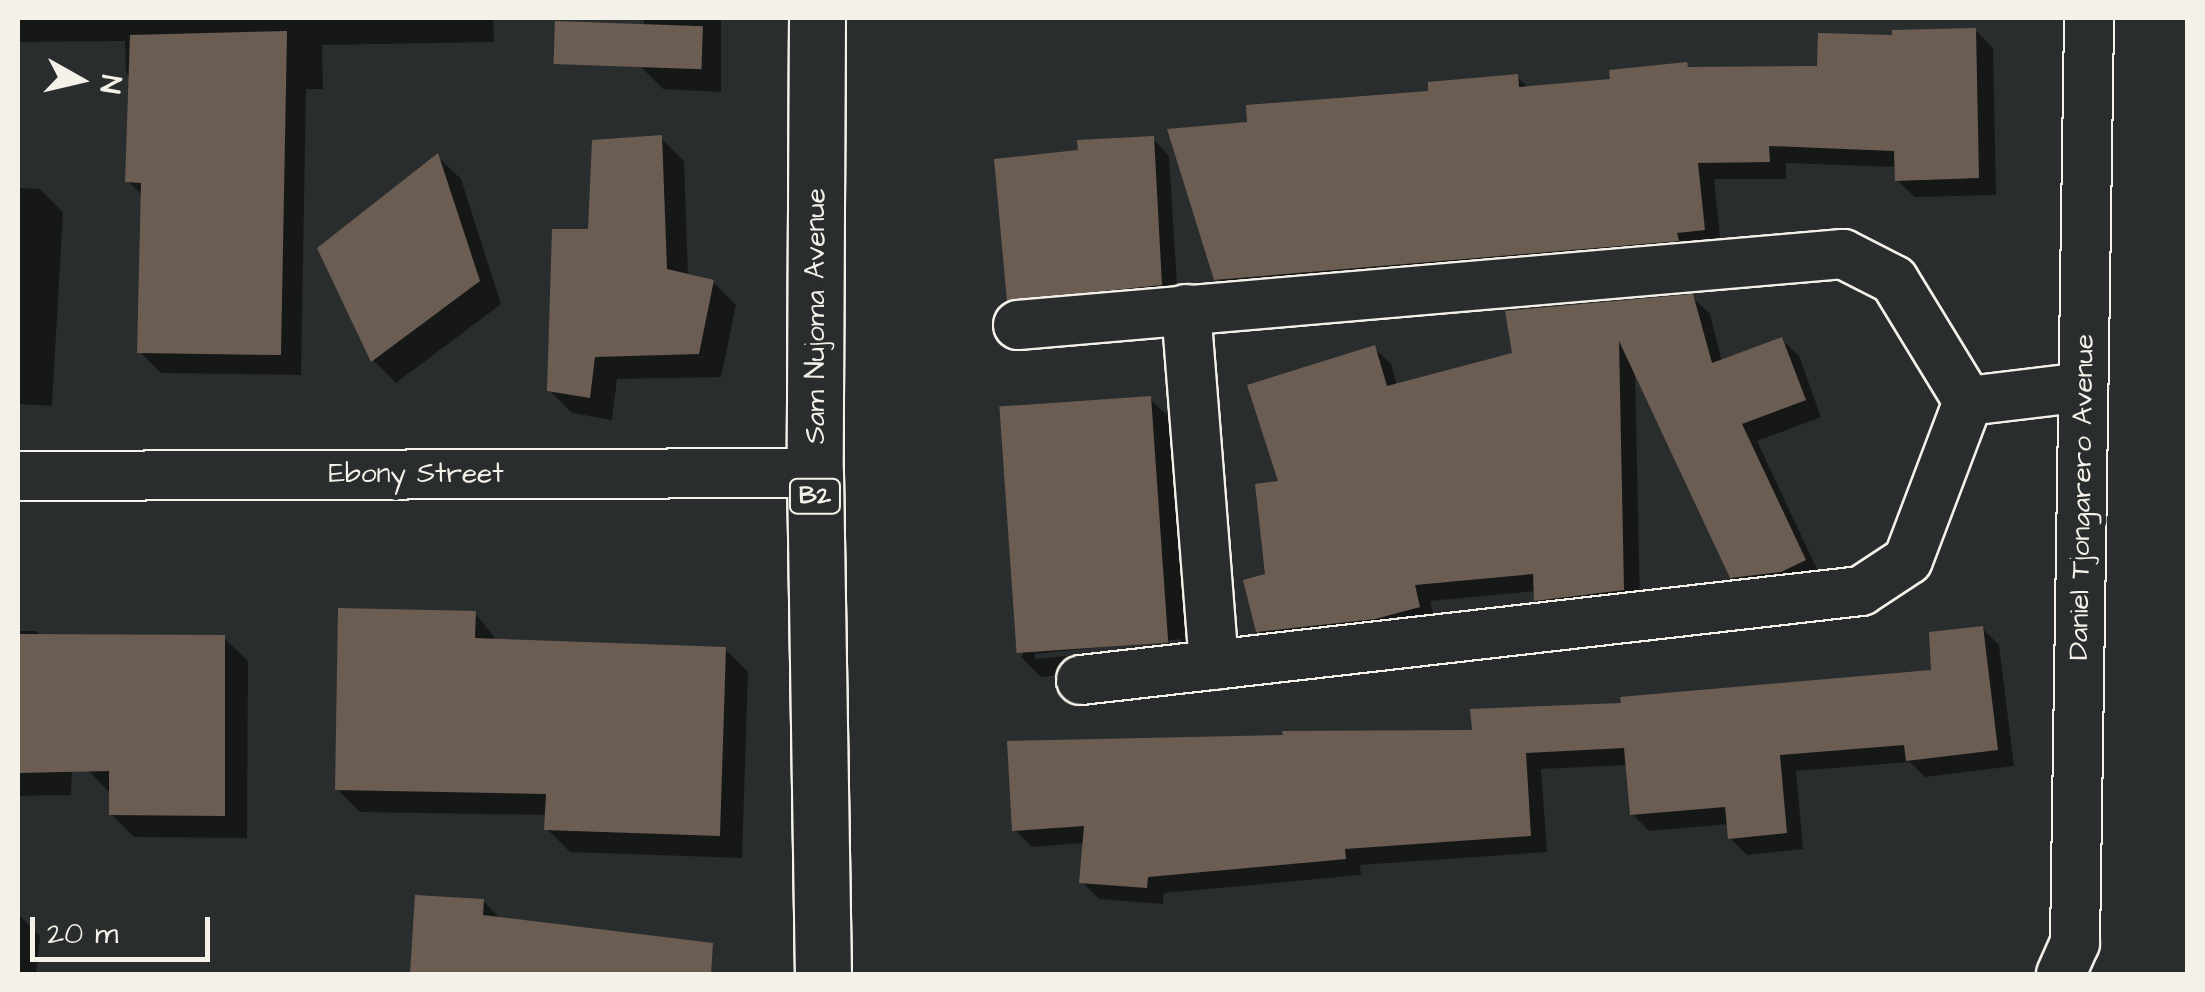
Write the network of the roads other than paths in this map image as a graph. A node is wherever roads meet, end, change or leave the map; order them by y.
1 (817, 18) edge
2 (2089, 18) edge
3 (1186, 309) junction
4 (1018, 326) dead end
5 (2083, 387) junction
6 (1968, 401) junction
7 (815, 472) junction
8 (18, 476) edge
9 (1214, 665) junction
10 (1081, 680) dead end
11 (823, 974) edge
12 (2061, 974) edge

1 - 7 highway, Sam Nujoma Avenue / B2
2 - 5 street, Daniel Tjongarero Avenue
3 - 4 street
3 - 6 street
3 - 9 street
5 - 6 street
5 - 12 street, Daniel Tjongarero Avenue
6 - 9 street
7 - 8 street, Ebony Street
7 - 11 highway, Sam Nujoma Avenue / B2
9 - 10 street

